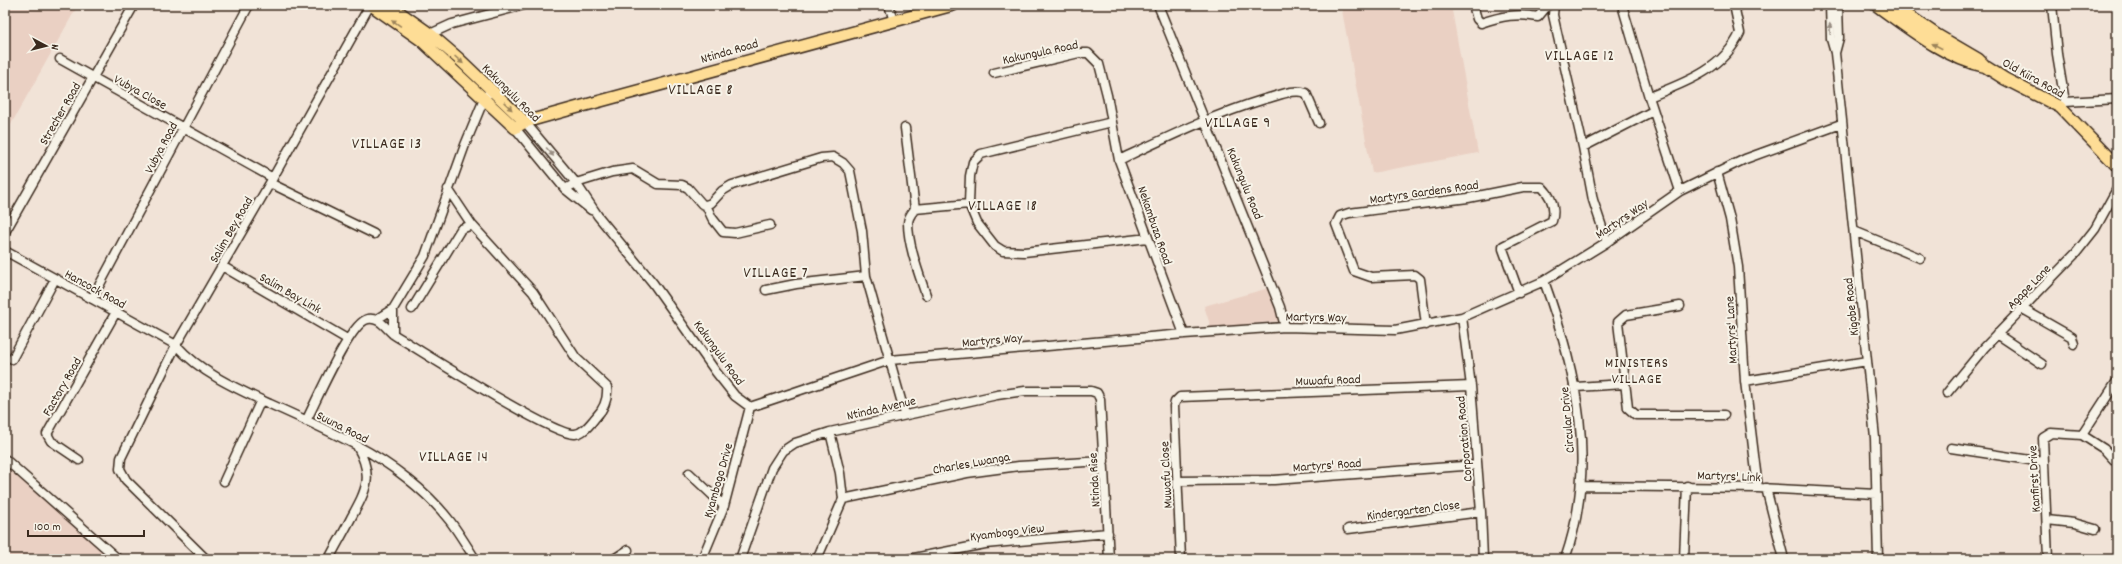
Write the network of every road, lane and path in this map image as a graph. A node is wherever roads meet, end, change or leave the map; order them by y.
1 (134, 5) edge
2 (249, 5) edge
3 (370, 5) edge
4 (389, 5) edge
5 (524, 5) edge
6 (889, 5) edge
7 (953, 5) edge
8 (1158, 5) edge
9 (1473, 5) edge
10 (1622, 5) edge
11 (1734, 5) edge
12 (1830, 5) edge
13 (1838, 5) edge
14 (1876, 5) edge
15 (1893, 5) edge
16 (2052, 5) edge
17 (1554, 6) edge
18 (894, 21) junction
19 (425, 37) junction
20 (1835, 53) junction
21 (60, 59) dead end
22 (1986, 67) junction
23 (994, 73) dead end
24 (92, 78) junction
25 (491, 90) junction
26 (1649, 97) junction
27 (484, 99) junction
28 (2117, 99) edge
29 (2063, 105) junction
30 (1653, 111) junction
31 (1206, 119) junction
32 (525, 122) junction
33 (1112, 122) junction
34 (1319, 123) dead end
35 (1841, 124) junction
36 (515, 128) junction
37 (905, 128) dead end
38 (184, 129) junction
39 (1583, 147) junction
40 (1119, 160) junction
41 (2117, 166) edge
42 (1718, 172) junction
43 (272, 180) junction
44 (576, 183) junction
45 (448, 189) junction
46 (565, 189) junction
47 (2117, 190) edge
48 (1680, 191) junction
49 (969, 204) junction
50 (706, 205) junction
51 (915, 209) junction
52 (598, 216) junction
53 (472, 225) junction
54 (770, 225) dead end
55 (1854, 231) junction
56 (5, 232) edge
57 (374, 234) dead end
58 (1148, 238) junction
59 (1607, 242) junction
60 (5, 251) edge
61 (1920, 258) dead end
62 (222, 266) junction
63 (866, 276) junction
64 (55, 279) junction
65 (1544, 281) junction
66 (766, 290) dead end
67 (1519, 293) junction
68 (926, 296) dead end
69 (92, 299) junction
70 (1680, 306) dead end
71 (393, 309) junction
72 (412, 309) dead end
73 (2022, 309) junction
74 (116, 312) junction
75 (1462, 317) junction
76 (377, 319) junction
77 (1426, 324) junction
78 (1285, 327) junction
79 (392, 334) junction
80 (1184, 334) junction
81 (1998, 334) junction
82 (347, 339) junction
83 (176, 344) junction
84 (2074, 344) dead end
85 (12, 359) dead end
86 (890, 360) junction
87 (1868, 361) junction
88 (2042, 364) dead end
89 (1745, 381) junction
90 (2117, 381) edge
91 (1624, 384) junction
92 (1471, 386) junction
93 (1576, 387) junction
94 (1947, 393) dead end
95 (1186, 396) joint
96 (1100, 399) joint
97 (261, 400) junction
98 (750, 407) junction
99 (905, 414) junction
100 (1724, 415) dead end
101 (306, 421) junction
102 (830, 432) junction
103 (2082, 435) junction
104 (356, 445) junction
105 (1951, 448) dead end
106 (5, 459) edge
107 (79, 460) dead end
108 (1104, 461) junction
109 (2043, 462) junction
110 (2117, 463) edge
111 (1477, 465) junction
112 (689, 473) dead end
113 (224, 481) dead end
114 (1178, 481) junction
115 (1581, 486) junction
116 (1687, 486) junction
117 (1762, 488) junction
118 (1876, 494) junction
119 (843, 499) junction
120 (724, 506) junction
121 (1482, 512) junction
122 (2047, 520) junction
123 (1348, 529) dead end
124 (2095, 529) dead end
125 (1108, 533) junction
126 (628, 550) dead end
127 (118, 559) edge
128 (206, 559) edge
129 (329, 559) edge
130 (476, 559) edge
131 (614, 559) edge
132 (702, 559) edge
133 (740, 559) edge
134 (820, 559) edge
135 (909, 559) edge
136 (1109, 559) edge
137 (1181, 559) edge
138 (1483, 559) edge
139 (1565, 559) edge
140 (1684, 559) edge
141 (1784, 559) edge
142 (1878, 559) edge
143 (2048, 559) edge

1 - 24 street, Strecher Road
2 - 38 street, Vubya Road
19 -> 3 main road
3 - 43 street, Salim Bey Road
4 - 19 main road, Kakungulu Road
5 - 19 street
6 - 18 street
7 - 18 main road, Ntinda Road
8 - 31 street, Kakungulu Road
9 - 17 street
10 - 26 street
11 - 26 street
20 -> 12 street, Kigobe Road
13 - 20 street, Kigobe Road
22 -> 14 main road, Old Kiira Road
15 - 22 main road, Old Kiira Road
16 - 29 street
17 - 39 street
18 - 32 main road, Ntinda Road
19 -> 25 main road, Kakungulu Road
19 - 27 main road, Kakungulu Road
20 - 35 street, Kigobe Road
21 - 24 street, Vubya Close
22 - 29 main road, Old Kiira Road
23 - 33 street, Kakungula Road
24 - 38 street, Vubya Close
24 - 56 street, Strecher Road
25 - 27 street
25 -> 32 main road, Kakungulu Road
26 - 30 street
27 - 36 main road, Kakungulu Road
27 - 45 street
28 - 29 street
29 - 41 main road, Old Kiira Road
30 - 39 street
30 - 48 street
31 - 34 street
31 - 40 street
31 - 78 street, Kakungulu Road
32 - 36 main road, Ntinda Road
32 -> 44 street, Kakungulu Road
33 - 40 street, Nekambuza Road
33 - 49 street
35 - 42 street, Martyrs Way
35 - 55 street, Kigobe Road
36 - 46 street, Kakungulu Road
37 - 51 street
38 - 43 street, Vubya Close
38 - 69 street, Vubya Road
39 - 59 street
40 - 58 street, Nekambuza Road
42 - 48 street, Martyrs Way
42 - 89 street, Martyrs' Lane
43 - 57 street, Vubya Close
43 - 62 street, Salim Bey Road
44 - 46 street
44 - 50 street
44 - 52 street, Kakungulu Road
45 - 53 street
45 - 71 street
46 - 52 street, Kakungulu Road
47 - 73 street, Agape Lane
48 - 59 street, Martyrs Way
49 - 51 street
49 - 58 street
50 - 54 street
50 - 63 street
51 - 68 street
52 - 98 street, Kakungulu Road
53 - 72 street
53 - 79 street
55 - 61 street
55 - 87 street, Kigobe Road
58 - 80 street, Nekambuza Road
59 - 65 street, Martyrs Way
60 - 64 street, Hancock Road
62 - 82 street, Salim Bay Link
62 - 83 street, Salim Bey Road
63 - 66 street
63 - 86 street
64 - 69 street, Hancock Road
64 - 85 street
65 - 67 street, Martyrs Way
65 - 93 street, Circular Drive
67 - 75 street, Martyrs Way
67 - 77 street, Martyrs Gardens Road
69 - 74 street, Hancock Road
70 - 91 street
71 - 76 street
71 - 79 street
73 - 81 street, Agape Lane
73 - 84 street
74 - 83 street, Hancock Road
74 - 107 street, Factory Road
75 - 77 street, Martyrs Way
75 - 92 street, Corporation Road
76 - 79 street
76 - 82 street
77 - 78 street, Martyrs Way
78 - 80 street, Martyrs Way
80 - 86 street, Martyrs Way
81 - 88 street
81 - 94 street, Agape Lane
82 - 101 street
83 - 97 street, Suuna Road
83 - 128 street, Salim Bey Road
86 - 98 street, Martyrs Way
86 - 99 street
87 - 89 street
87 - 118 street, Kigobe Road
89 - 117 street, Martyrs' Lane
90 - 103 street
91 - 93 street
91 - 100 street
92 - 95 street, Muwafu Road
92 - 111 street, Corporation Road
93 - 115 street, Circular Drive
95 - 114 street, Muwafu Close
96 - 99 street, Ntinda Avenue
96 - 108 street, Ntinda Rise
97 - 101 street, Suuna Road
97 - 113 street
98 - 120 street, Kyambogo Drive
99 - 102 street, Ntinda Avenue
101 - 104 street, Suuna Road
102 - 119 street
102 - 133 street, Ntinda Avenue
103 - 109 street, Kanfirst Drive
103 - 110 street
104 - 129 street
104 - 130 street, Suuna Road
105 - 109 street
106 - 127 street
108 - 119 street, Charles Lwanga
108 - 125 street, Ntinda Rise
109 - 122 street, Kanfirst Drive
111 - 114 street, Martyrs' Road
111 - 121 street, Corporation Road
112 - 120 street
114 - 137 street, Muwafu Close
115 - 116 street, Martyrs' Link
115 - 139 street, Circular Drive
116 - 117 street, Martyrs' Link
116 - 140 street
117 - 118 street, Martyrs' Link
117 - 141 street, Martyrs' Lane
118 - 142 street, Kigobe Road
119 - 134 street
120 - 132 street, Kyambogo Drive
121 - 123 street, Kindergarten Close
121 - 138 street, Corporation Road
122 - 124 street
122 - 143 street, Kanfirst Drive
125 - 135 street, Kyambogo View
125 - 136 street, Ntinda Rise
126 - 131 street

